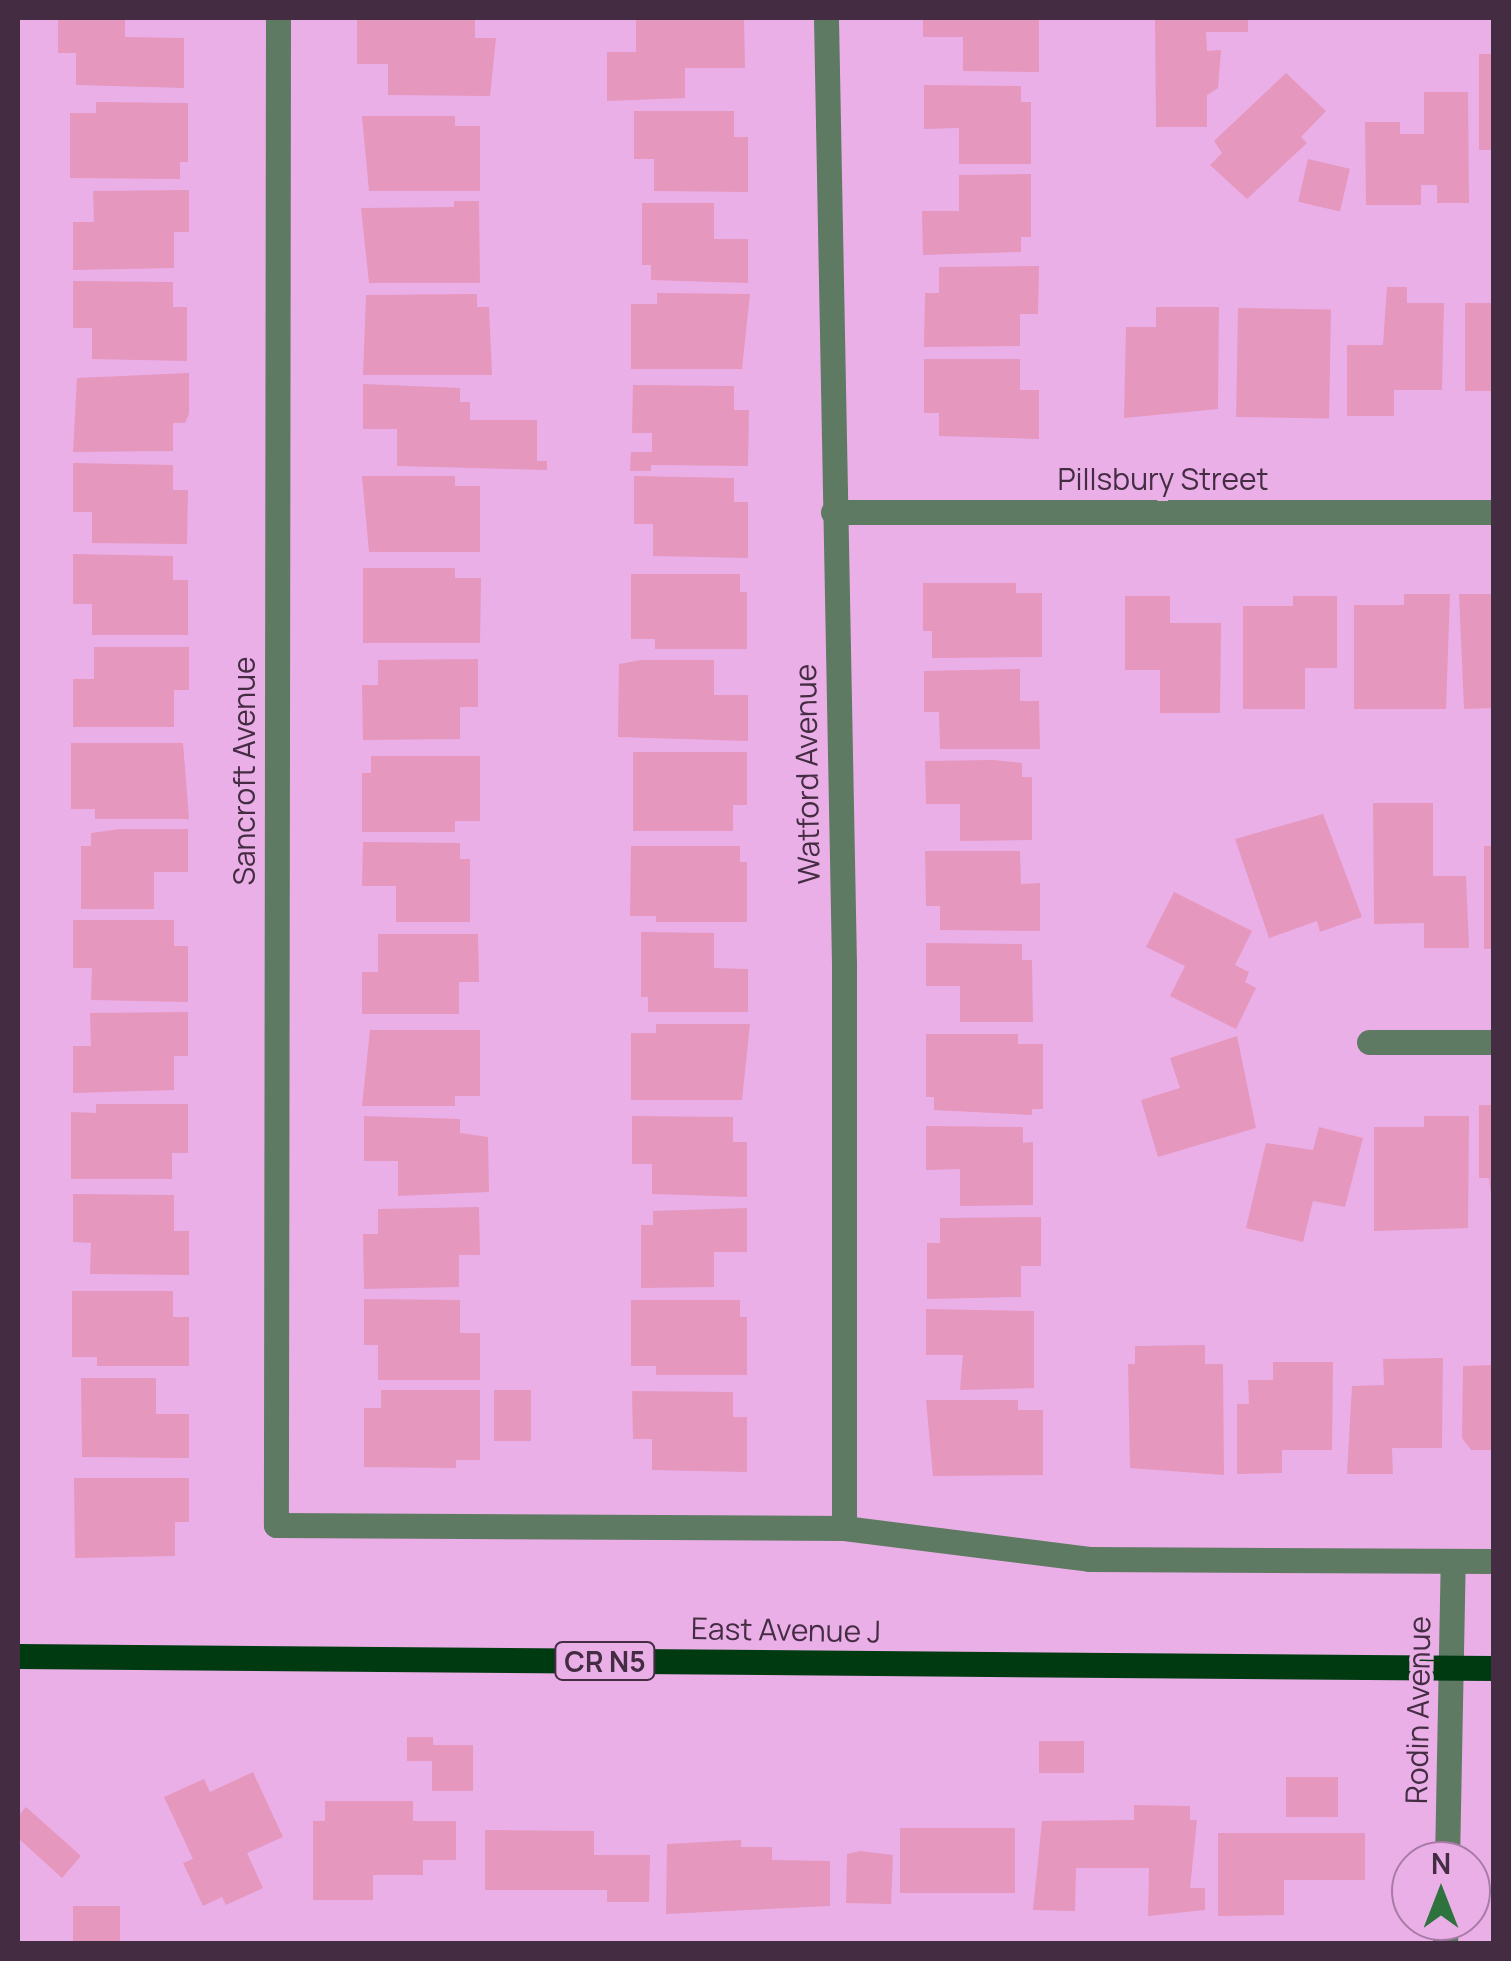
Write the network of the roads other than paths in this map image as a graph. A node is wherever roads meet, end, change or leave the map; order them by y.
1 (278, 18) edge
2 (826, 18) edge
3 (833, 512) junction
4 (1494, 512) edge
5 (1369, 1042) dead end
6 (1494, 1042) edge
7 (844, 1528) junction
8 (1454, 1561) junction
9 (1494, 1561) edge
10 (18, 1656) edge
11 (1494, 1668) edge
12 (1451, 1669) junction
13 (1447, 1841) edge

1 - 7 street, Sancroft Avenue
2 - 3 street, Watford Avenue
3 - 4 street, Pillsbury Street
3 - 7 street, Watford Avenue
5 - 6 street
7 - 8 street
8 - 9 street
8 - 12 street, Rodin Avenue
10 - 12 main road, East Avenue J / CR N5
11 - 12 main road, East Avenue J / CR N5
12 - 13 street, Rodin Avenue

